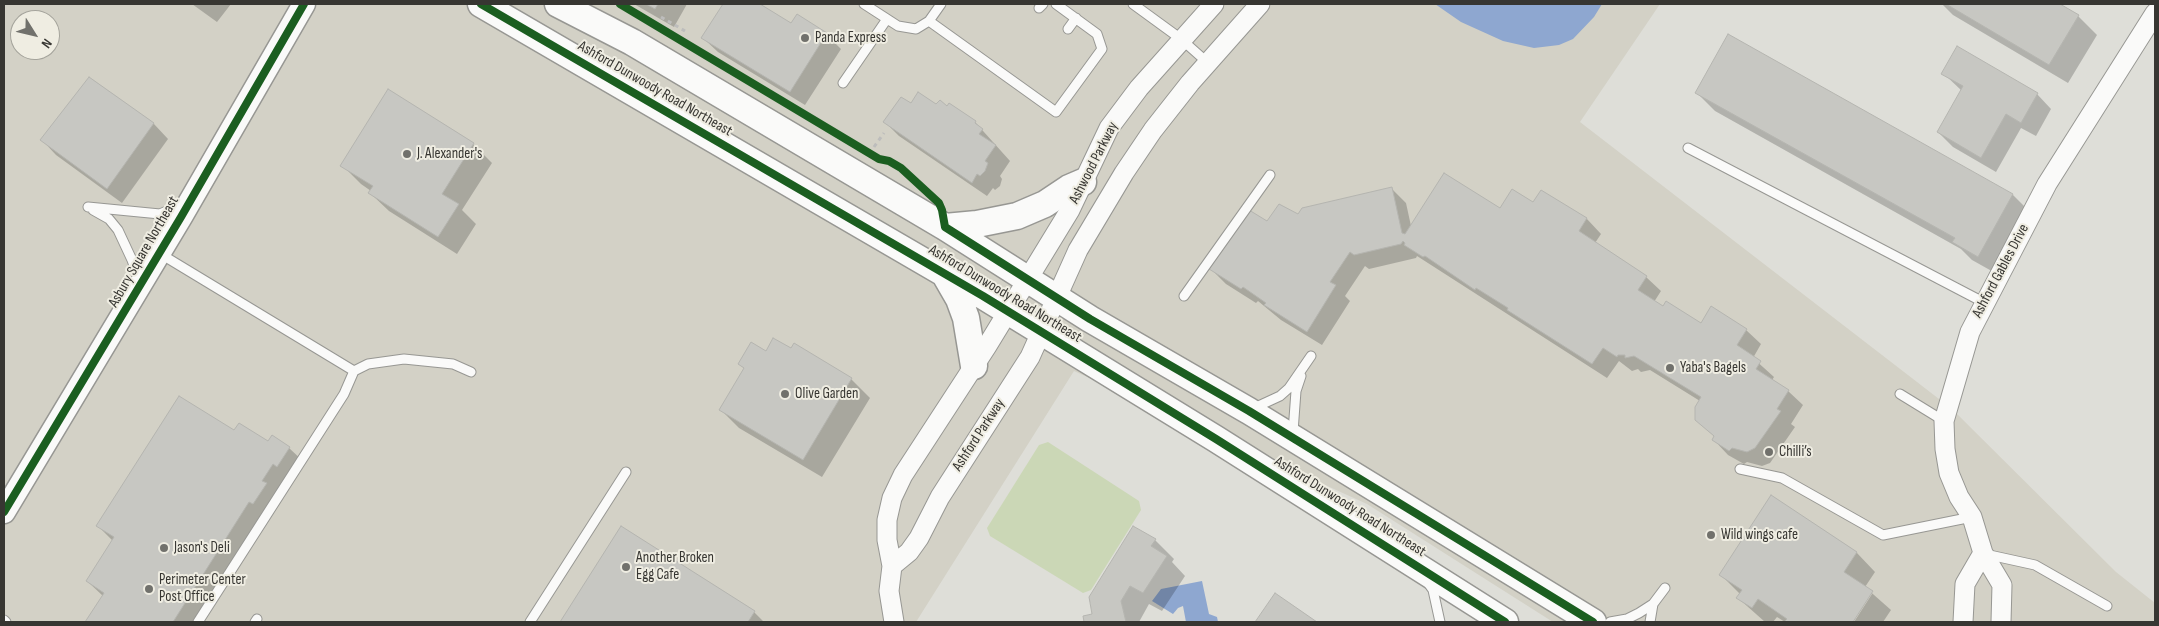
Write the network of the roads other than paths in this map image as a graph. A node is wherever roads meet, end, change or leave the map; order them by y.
1 (304, 4) edge
2 (482, 4) edge
3 (558, 4) edge
4 (864, 4) edge
5 (941, 4) edge
6 (1056, 4) edge
7 (1133, 4) edge
8 (1214, 4) edge
9 (1260, 4) edge
10 (2155, 13) edge
11 (1076, 18) junction
12 (887, 19) junction
13 (929, 21) junction
14 (955, 26) dead end
15 (1068, 29) dead end
16 (948, 35) junction
17 (1182, 39) junction
18 (976, 41) dead end
19 (969, 50) junction
20 (1001, 60) dead end
21 (1208, 63) junction
22 (995, 68) junction
23 (843, 83) dead end
24 (1688, 148) dead end
25 (1270, 175) dead end
26 (1083, 182) junction
27 (191, 199) junction
28 (945, 227) junction
29 (159, 253) junction
30 (944, 272) junction
31 (1028, 279) junction
32 (141, 285) junction
33 (1184, 296) dead end
34 (1056, 297) junction
35 (1985, 303) junction
36 (1008, 311) junction
37 (1041, 332) junction
38 (1311, 356) dead end
39 (974, 366) junction
40 (1302, 370) junction
41 (354, 371) junction
42 (471, 372) dead end
43 (1900, 394) dead end
44 (1249, 411) junction
45 (1944, 421) junction
46 (1295, 440) junction
47 (1740, 469) dead end
48 (626, 472) dead end
49 (4, 512) edge
50 (1972, 517) junction
51 (1983, 553) junction
52 (892, 566) junction
53 (1419, 567) junction
54 (1665, 588) dead end
55 (1653, 604) junction
56 (2107, 606) dead end
57 (198, 622) edge
58 (530, 622) edge
59 (894, 622) edge
60 (1440, 622) edge
61 (1505, 622) edge
62 (1593, 622) edge
63 (1610, 622) edge
64 (1650, 622) edge
65 (1963, 622) edge
66 (2001, 622) edge

1 - 27 street, Asbury Square Northeast
2 - 30 main road, Ashford Dunwoody Road Northeast
3 - 28 main road, Ashford Dunwoody Road Northeast
4 - 12 lane
5 - 13 lane
6 - 11 lane
7 - 17 lane
8 - 17 street, Ashwood Parkway
9 - 21 street, Ashwood Parkway
10 - 35 street, Ashford Gables Drive
11 - 15 lane
11 - 22 lane
12 - 13 lane
12 - 23 lane
13 - 16 lane
14 - 16 lane
16 - 19 lane
17 - 21 lane
17 - 26 street, Ashwood Parkway
18 - 19 lane
19 - 22 lane
20 - 22 lane
21 - 34 street, Ashwood Parkway
24 - 35 lane
25 - 33 lane
26 - 28 main road
26 - 31 street, Ashwood Parkway
27 - 29 street, Asbury Square Northeast
27 - 32 lane
28 - 31 main road, Ashford Dunwoody Road Northeast
29 - 32 street, Asbury Square Northeast
29 - 41 lane
30 - 36 main road, Ashford Dunwoody Road Northeast
30 - 39 main road
31 - 34 main road, Ashford Dunwoody Road Northeast
31 - 36 street, Ashwood Parkway
32 - 49 street, Asbury Square Northeast
34 - 37 street, Ashford Parkway
34 - 44 main road, Ashford Dunwoody Road Northeast
35 - 45 street, Ashford Gables Drive
36 - 37 main road, Ashford Dunwoody Road Northeast
36 - 39 street
37 - 52 street, Ashford Parkway
37 - 53 main road, Ashford Dunwoody Road Northeast
38 - 40 lane
39 - 52 street
40 - 44 lane
40 - 46 lane
41 - 42 lane
41 - 57 lane
43 - 45 lane
44 - 46 main road, Ashford Dunwoody Road Northeast
45 - 50 street, Ashford Gables Drive
46 - 62 main road, Ashford Dunwoody Road Northeast
47 - 50 lane
48 - 58 lane
50 - 51 street, Ashford Gables Drive
51 - 56 lane
51 - 65 street
51 - 66 street, Ashford Gables Drive
52 - 59 street
53 - 60 lane
53 - 61 main road, Ashford Dunwoody Road Northeast
54 - 55 lane
55 - 63 lane
55 - 64 lane

